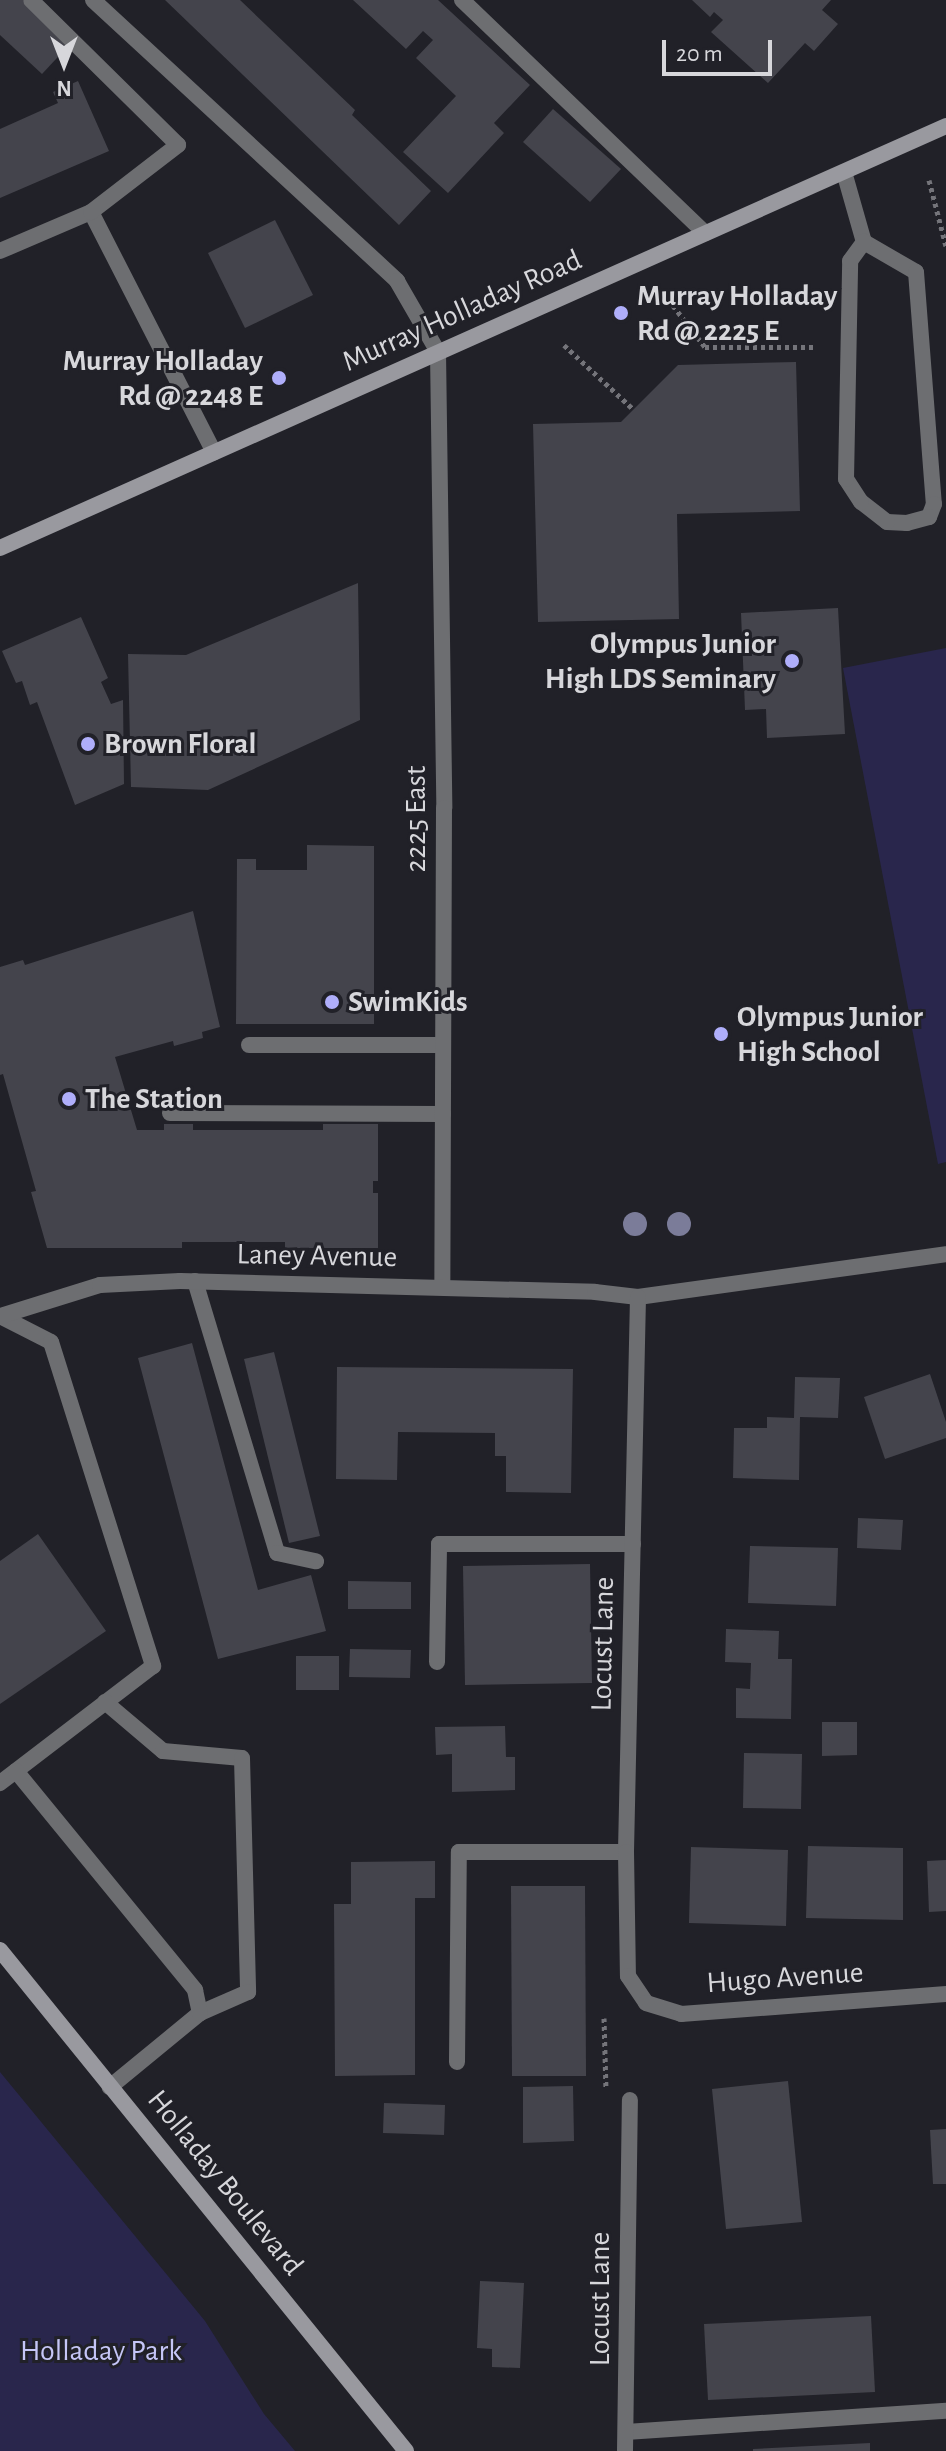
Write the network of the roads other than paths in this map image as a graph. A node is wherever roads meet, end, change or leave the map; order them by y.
1 (31, 0) edge
2 (93, 0) edge
3 (462, 0) edge
4 (946, 126) edge
5 (844, 172) junction
6 (91, 212) junction
7 (705, 233) junction
8 (864, 242) junction
9 (0, 251) edge
10 (438, 352) junction
11 (214, 452) junction
12 (0, 548) edge
13 (249, 1045) dead end
14 (443, 1045) junction
15 (170, 1113) dead end
16 (443, 1114) junction
17 (946, 1254) edge
18 (195, 1281) junction
19 (442, 1286) junction
20 (638, 1297) junction
21 (0, 1316) edge
22 (633, 1544) junction
23 (316, 1561) dead end
24 (437, 1662) dead end
25 (105, 1702) junction
26 (16, 1771) junction
27 (0, 1783) edge
28 (626, 1852) junction
29 (0, 1950) edge
30 (636, 1990) joint
31 (946, 1994) edge
32 (200, 2013) junction
33 (457, 2062) dead end
34 (110, 2087) junction
35 (630, 2100) dead end
36 (946, 2411) edge
37 (626, 2432) junction
38 (406, 2451) edge
39 (625, 2451) edge

1 - 6 street
2 - 10 street
3 - 7 street
4 - 5 main road, Murray Holladay Road
5 - 7 main road, Murray Holladay Road
5 - 8 street
6 - 9 street
6 - 11 street
7 - 10 main road, Murray Holladay Road
8 - 8 street
10 - 11 main road, Murray Holladay Road
10 - 14 street, 2225 East
11 - 12 main road, Murray Holladay Road
13 - 14 street
14 - 16 street, 2225 East
15 - 16 street
16 - 19 street, 2225 East
17 - 20 street, Laney Avenue
18 - 19 street, Laney Avenue
18 - 21 street, Laney Avenue
18 - 23 street
19 - 20 street, Laney Avenue
20 - 22 street, Locust Lane
21 - 25 street
22 - 24 street
22 - 28 street, Locust Lane
25 - 26 street
25 - 32 street
26 - 27 street
26 - 32 street
28 - 30 street, Locust Lane
28 - 33 street
29 - 34 main road, Holladay Boulevard
30 - 31 street, Hugo Avenue
32 - 34 street
34 - 38 main road, Holladay Boulevard
35 - 37 street, Locust Lane
36 - 37 street
37 - 39 street, Locust Lane

